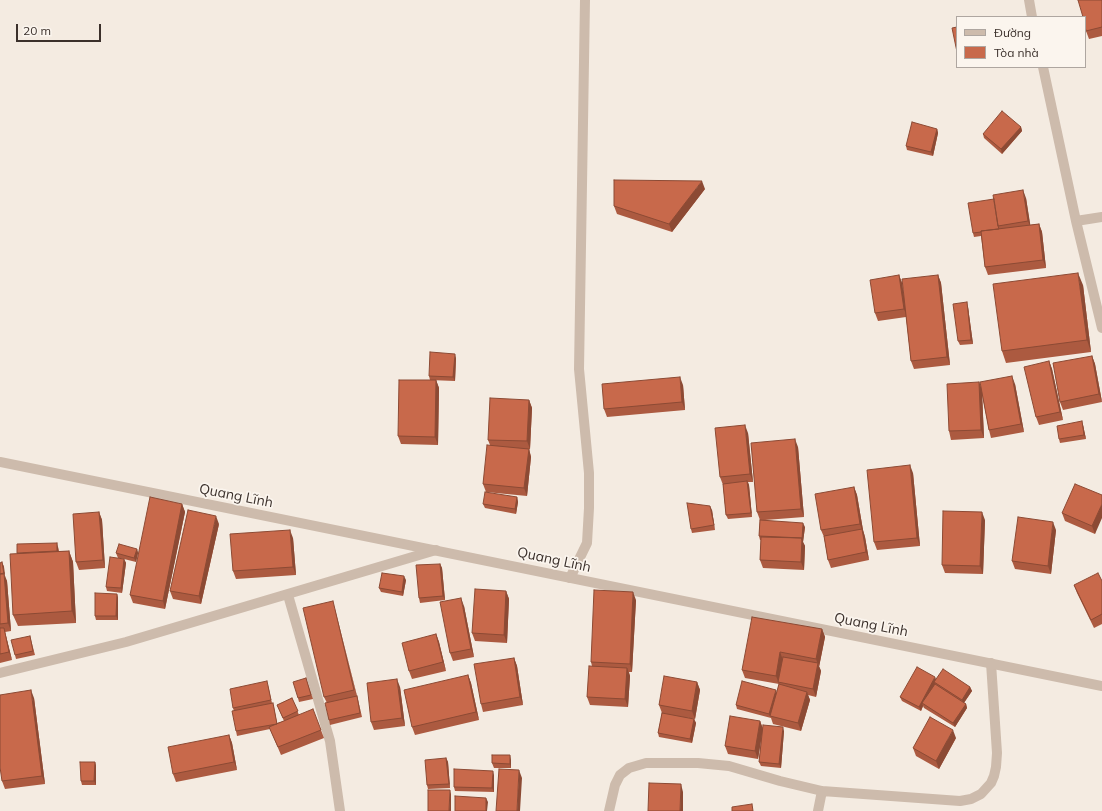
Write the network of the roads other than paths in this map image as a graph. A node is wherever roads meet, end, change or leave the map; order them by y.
1 (585, 0) edge
2 (1029, 0) edge
3 (1032, 16) edge
4 (1043, 68) edge
5 (1102, 217) edge
6 (1076, 221) junction
7 (1102, 328) edge
8 (0, 462) edge
9 (436, 550) junction
10 (570, 578) junction
11 (288, 595) junction
12 (991, 663) junction
13 (0, 673) edge
14 (1102, 686) edge
15 (822, 791) junction
16 (340, 811) edge
17 (609, 811) edge
18 (818, 811) edge

1 - 10 street
2 - 3 street
4 - 6 street
5 - 6 street
6 - 7 street
8 - 9 street, Quang Lĩnh
9 - 10 street, Quang Lĩnh
9 - 11 street
10 - 12 street, Quang Lĩnh
11 - 13 street
11 - 16 street
12 - 14 street, Quang Lĩnh
12 - 15 street
15 - 17 street
15 - 18 street

